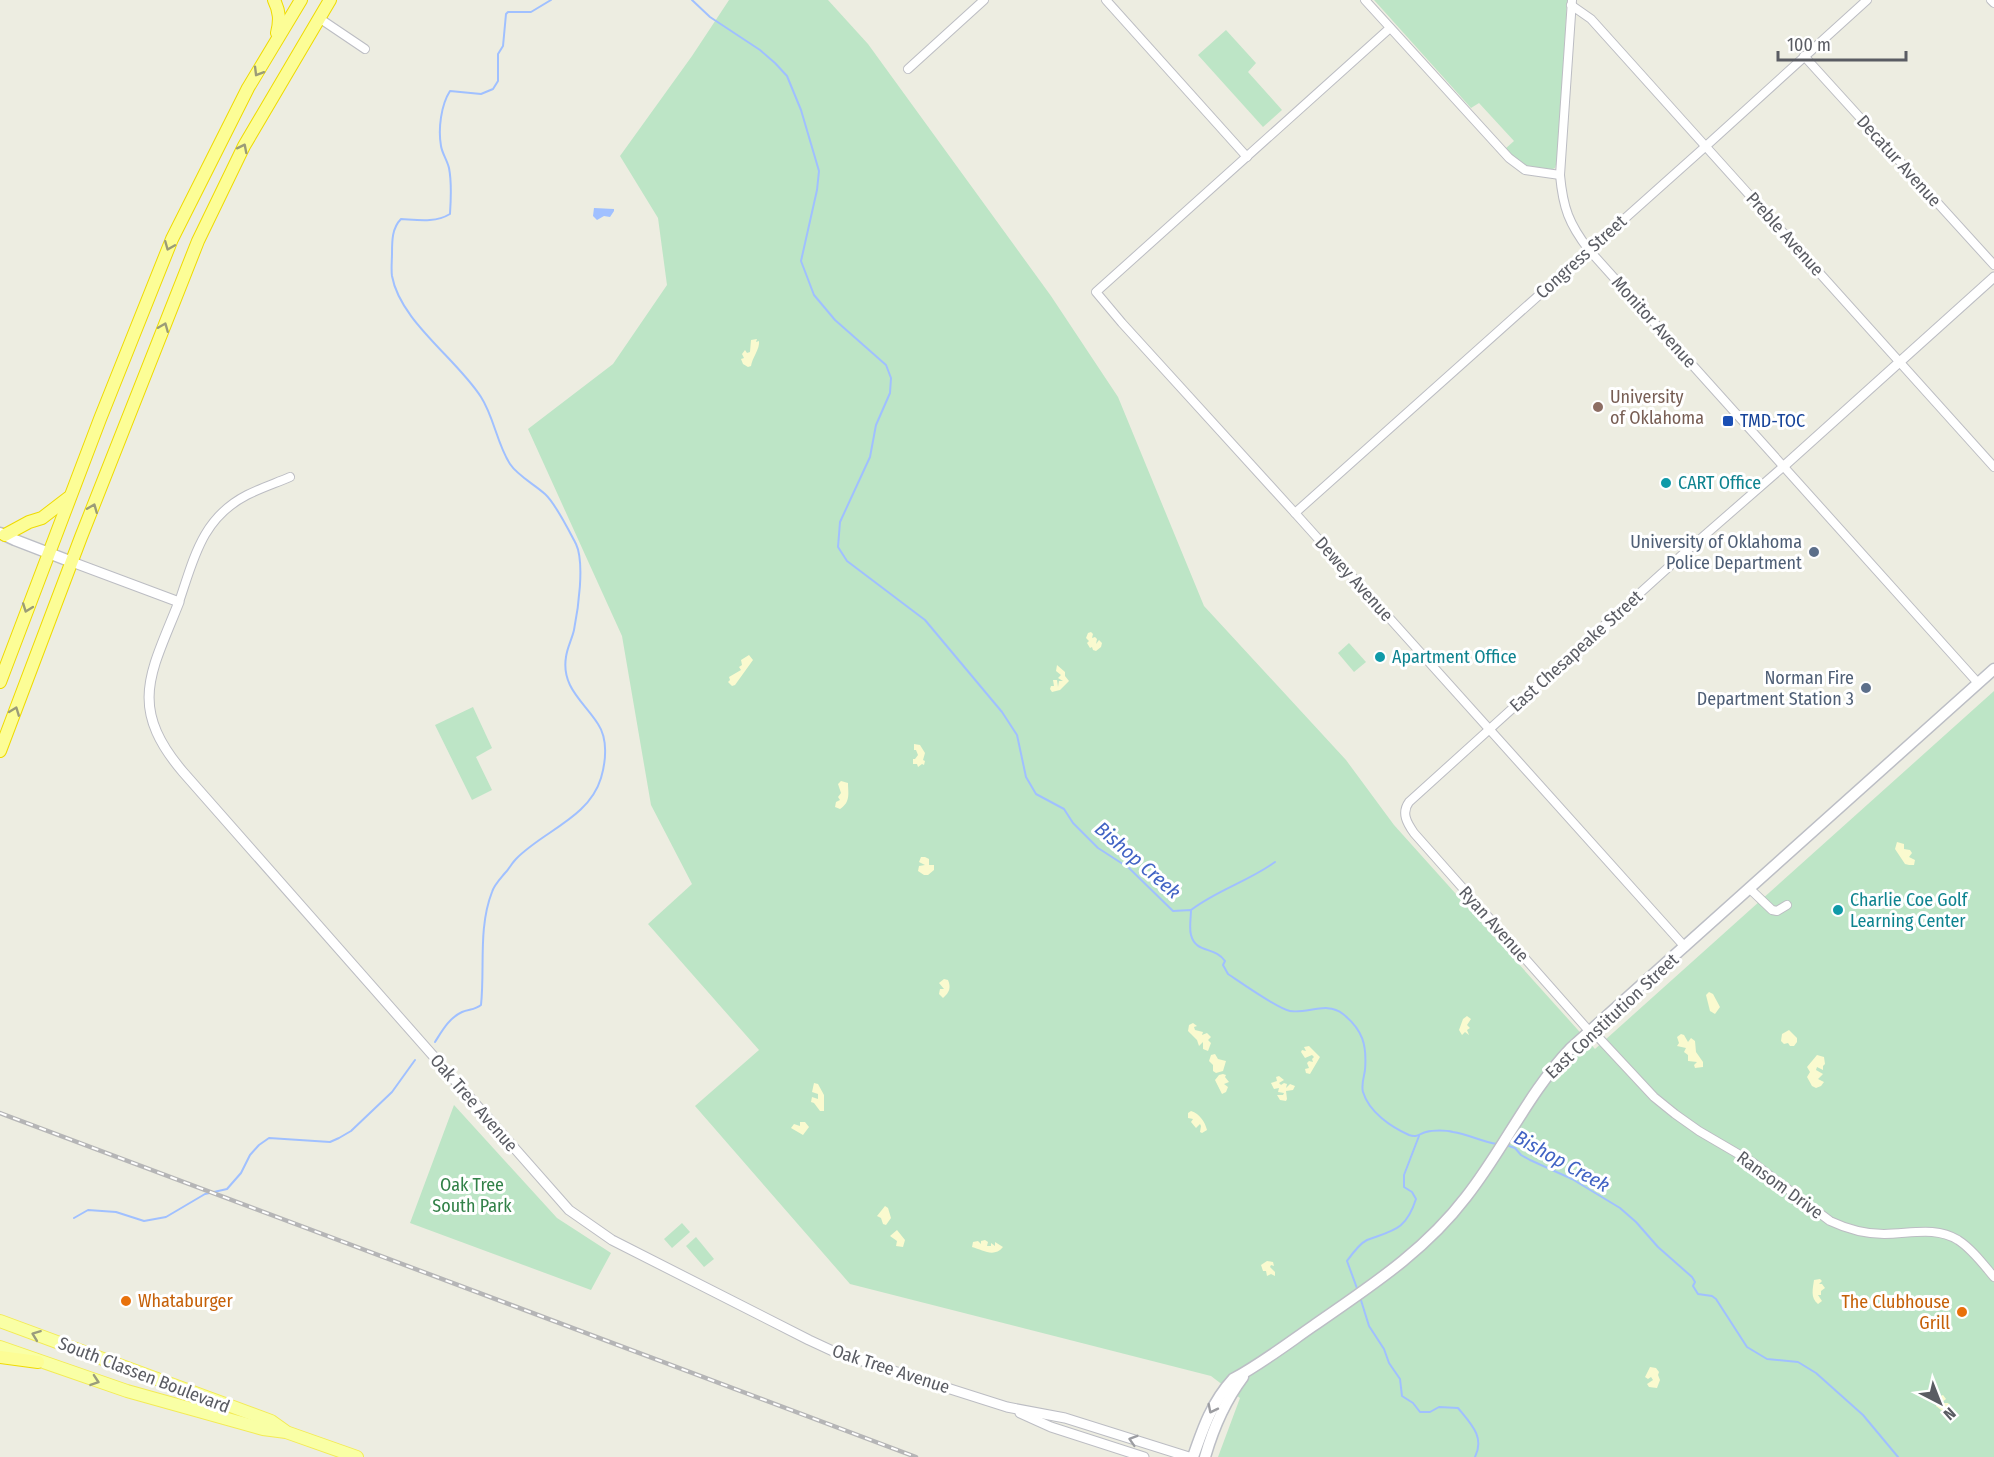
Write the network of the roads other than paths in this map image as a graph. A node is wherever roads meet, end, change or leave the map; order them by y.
1 (274, 0) edge
2 (330, 0) edge
3 (984, 0) edge
4 (1106, 0) edge
5 (1365, 0) edge
6 (1867, 0) edge
7 (297, 1) edge
8 (1571, 3) edge
9 (318, 18) junction
10 (1390, 28) junction
11 (275, 43) junction
12 (365, 49) dead end
13 (1804, 56) junction
14 (908, 69) dead end
15 (1706, 146) junction
16 (1246, 157) junction
17 (1560, 175) junction
18 (1589, 250) junction
19 (1994, 265) edge
20 (1994, 277) edge
21 (1900, 362) junction
22 (1784, 466) junction
23 (1994, 467) edge
24 (290, 477) dead end
25 (71, 495) junction
26 (1295, 513) junction
27 (2, 534) edge
28 (48, 553) junction
29 (72, 562) junction
30 (179, 602) junction
31 (1994, 669) edge
32 (0, 682) edge
33 (1978, 683) junction
34 (1489, 730) junction
35 (0, 751) edge
36 (1405, 813) joint
37 (1750, 889) junction
38 (1787, 905) dead end
39 (1685, 947) junction
40 (1590, 1032) junction
41 (1994, 1277) edge
42 (0, 1321) edge
43 (0, 1347) edge
44 (0, 1357) edge
45 (38, 1362) junction
46 (1246, 1372) junction
47 (1007, 1407) junction
48 (1099, 1429) junction
49 (286, 1432) junction
50 (1096, 1441) junction
51 (357, 1457) edge
52 (1144, 1457) edge
53 (1191, 1457) edge
54 (1205, 1457) edge

1 - 11 highway
2 - 9 highway
3 - 14 street
4 - 16 street
5 - 10 street
6 - 13 street, Congress Street
7 - 11 highway
8 - 15 street, Preble Avenue
8 - 17 street, Monitor Avenue
9 - 12 street
29 -> 9 highway
10 - 16 street
10 - 17 street
11 -> 25 highway
13 - 15 street, Congress Street
13 - 19 street, Decatur Avenue
15 - 18 street, Congress Street
15 - 21 street, Preble Avenue
16 - 26 street, Dewey Avenue
17 - 18 street, Monitor Avenue
18 - 22 street, Monitor Avenue
18 - 26 street, Congress Street
20 - 21 street, East Chesapeake Street
21 - 22 street, East Chesapeake Street
21 - 23 street, Preble Avenue
22 - 33 street, Monitor Avenue
22 - 34 street, East Chesapeake Street
24 - 30 street
25 - 27 highway
25 - 28 highway
26 - 34 street, Dewey Avenue
27 - 28 main road
28 - 29 main road
28 -> 32 highway
29 - 30 street
35 -> 29 highway
30 - 47 street, Oak Tree Avenue
31 - 33 main road, East Constitution Street
33 - 37 main road, East Constitution Street
34 - 36 street, East Chesapeake Street
34 - 39 street, Dewey Avenue
36 - 40 street, Ryan Avenue
37 - 38 street
37 - 39 main road, East Constitution Street
39 - 40 main road, East Constitution Street
40 - 41 street, Ransom Drive
40 - 46 main road, East Constitution Street
49 -> 42 main road, South Classen Boulevard
43 - 45 main road, South Classen Boulevard
44 - 45 highway
45 -> 49 main road, South Classen Boulevard
46 -> 53 main road, East Constitution Street
46 - 54 main road, East Constitution Street
47 - 48 street, Oak Tree Avenue
47 - 50 street, Oak Tree Avenue
48 - 50 street
53 -> 48 street, Oak Tree Avenue
49 - 51 main road, South Classen Boulevard
50 - 52 street, Oak Tree Avenue

